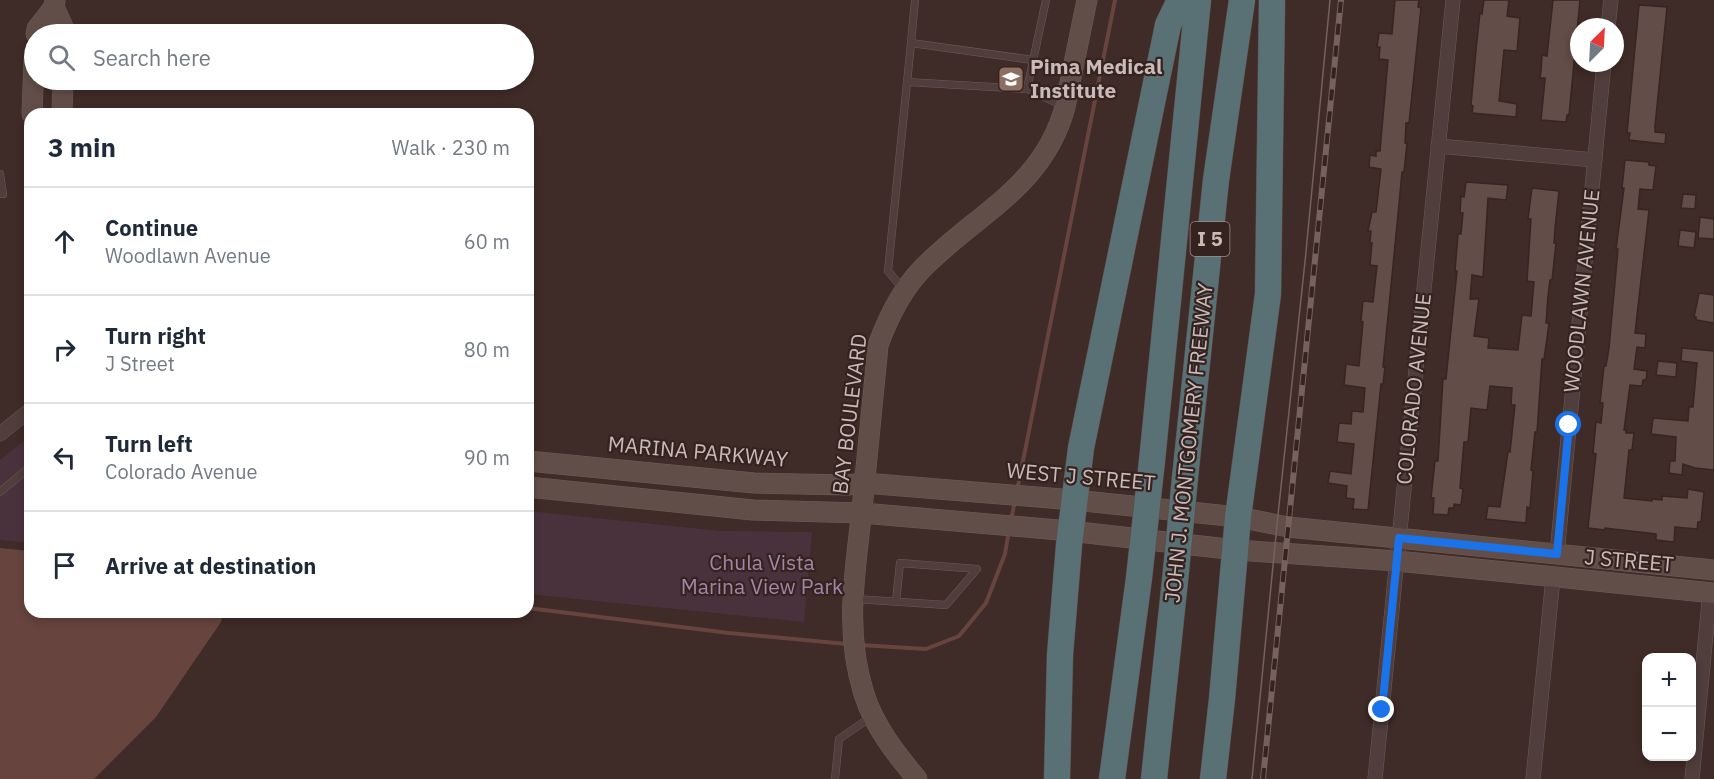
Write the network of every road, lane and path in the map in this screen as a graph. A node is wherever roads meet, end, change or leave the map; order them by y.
1 (915, 0) edge
2 (1046, 0) edge
3 (1087, 0) edge
4 (1180, 0) edge
5 (1198, 0) edge
6 (1242, 0) edge
7 (1272, 0) edge
8 (1453, 0) edge
9 (1611, 0) edge
10 (55, 4) edge
11 (1609, 18) edge
12 (41, 24) edge
13 (62, 24) edge
14 (911, 43) junction
15 (1033, 60) junction
16 (1603, 72) edge
17 (907, 82) junction
18 (1027, 89) junction
19 (33, 90) edge
20 (63, 90) edge
21 (1065, 107) junction
22 (32, 108) edge
23 (62, 108) edge
24 (1438, 146) junction
25 (1595, 160) junction
26 (0, 174) edge
27 (0, 194) edge
28 (905, 291) junction
29 (24, 415) edge
30 (0, 434) edge
31 (534, 462) edge
32 (24, 472) edge
33 (864, 483) junction
34 (534, 488) edge
35 (0, 492) edge
36 (1074, 500) junction
37 (862, 513) junction
38 (1238, 517) junction
39 (1070, 531) junction
40 (1399, 538) junction
41 (1236, 550) junction
42 (1557, 554) junction
43 (1396, 561) junction
44 (1714, 570) edge
45 (1553, 578) junction
46 (1712, 593) edge
47 (852, 598) junction
48 (896, 602) junction
49 (873, 715) junction
50 (835, 779) edge
51 (917, 779) edge
52 (1057, 779) edge
53 (1112, 779) edge
54 (1154, 779) edge
55 (1213, 779) edge
56 (1375, 779) edge
57 (1533, 779) edge
58 (1692, 779) edge

1 - 14 lane
2 - 15 lane
3 - 21 main road, BAY BOULEVARD
4 - 36 highway
5 - 53 highway, JOHN J. MONTGOMERY FREEWAY / I 5, bridge
6 - 54 highway, JOHN J. MONTGOMERY FREEWAY / I 5, bridge
7 - 38 highway
8 - 24 street, COLORADO AVENUE
9 - 11 street
10 - 12 main road
10 - 13 main road
14 - 15 lane
14 - 17 lane
15 - 18 lane
16 - 25 street, WOODLAWN AVENUE
17 - 18 lane
17 - 28 lane
18 - 21 lane
19 - 22 main road
20 - 23 main road
21 - 28 main road, BAY BOULEVARD
24 - 25 street
24 - 40 street, COLORADO AVENUE
25 - 42 street, WOODLAWN AVENUE
26 - 27 lane
28 - 33 main road, BAY BOULEVARD
29 - 30 street
31 - 33 main road, MARINA PARKWAY
32 - 35 lane
33 - 36 main road, WEST J STREET
33 - 37 main road, BAY BOULEVARD
34 - 37 main road
36 - 38 main road, WEST J STREET
36 - 39 highway
37 - 39 main road
37 - 47 main road, BAY BOULEVARD
38 - 40 main road, WEST J STREET
38 - 41 highway
39 - 41 main road
39 - 52 highway
40 - 42 main road, J STREET
40 - 43 street, COLORADO AVENUE
41 - 43 main road
41 - 55 highway
42 - 44 main road, J STREET
43 - 45 main road, J STREET
43 - 56 street, COLORADO AVENUE
45 - 46 main road, J STREET
45 - 57 street
46 - 58 street
47 - 48 lane
47 - 49 main road, BAY BOULEVARD
48 - 48 lane
49 - 50 lane
49 - 51 main road, BAY BOULEVARD

